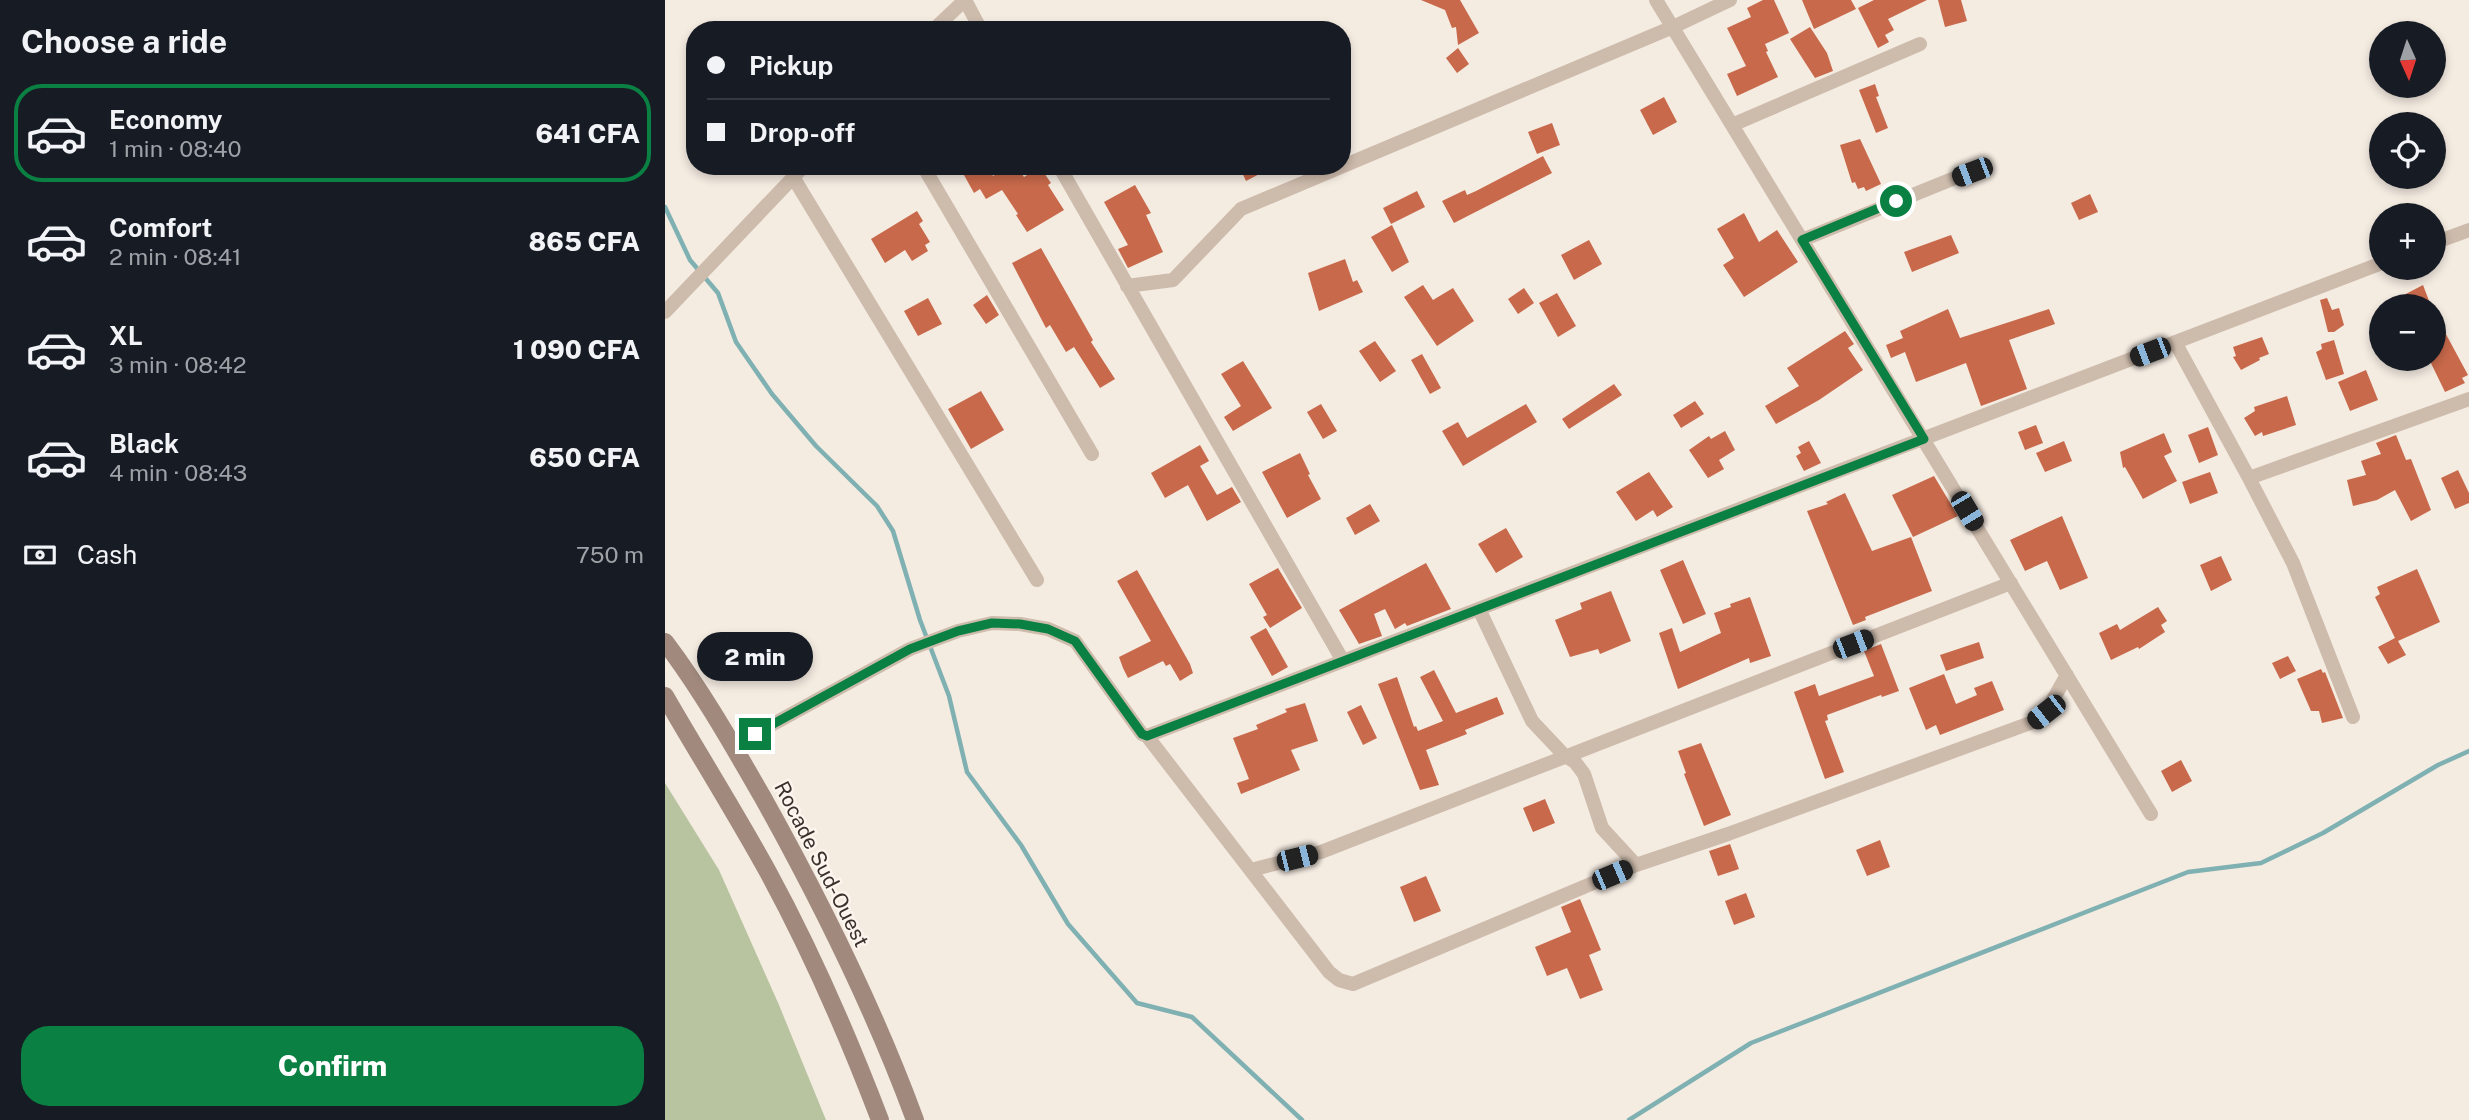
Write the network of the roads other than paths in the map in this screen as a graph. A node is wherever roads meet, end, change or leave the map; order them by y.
1 (965, 0) edge
2 (1656, 0) edge
3 (1730, 0) edge
4 (943, 21) edge
5 (976, 21) edge
6 (1673, 27) junction
7 (1920, 44) dead end
8 (1732, 125) junction
9 (1351, 163) edge
10 (1972, 172) dead end
11 (794, 175) edge
12 (800, 175) edge
13 (928, 175) edge
14 (1064, 175) edge
15 (1322, 175) edge
16 (2469, 230) edge
17 (2446, 239) edge
18 (1802, 240) junction
19 (2369, 268) edge
20 (1127, 286) junction
21 (665, 312) edge
22 (2175, 342) junction
23 (2469, 399) edge
24 (1924, 439) junction
25 (1092, 454) dead end
26 (2249, 478) junction
27 (1037, 580) dead end
28 (2011, 583) junction
29 (1479, 609) junction
30 (665, 642) edge
31 (1343, 661) junction
32 (2067, 675) junction
33 (665, 696) edge
34 (2353, 718) dead end
35 (1147, 736) junction
36 (733, 746) junction
37 (1565, 755) junction
38 (2151, 814) dead end
39 (1636, 865) junction
40 (1251, 870) junction
41 (880, 1120) edge
42 (915, 1120) edge

1 - 4 street
1 - 5 street
2 - 6 street
3 - 6 street
6 - 8 street
6 - 9 street
7 - 8 street
8 - 18 street
10 - 18 street
11 - 21 street
12 - 27 street
13 - 25 street
14 - 20 street
15 - 20 street
16 - 17 street
18 - 24 street
19 - 22 street
20 - 31 street
22 - 24 street
22 - 26 street
23 - 26 street
24 - 28 street
24 - 29 street
26 - 34 street
28 - 32 street
28 - 37 street
29 - 31 street
29 - 37 street
30 - 36 main road, Rocade Sud-Ouest
31 - 35 street
32 - 38 street
32 - 39 street
33 - 41 main road
35 - 36 street
35 - 40 street
36 - 42 main road, Rocade Sud-Ouest
37 - 39 street
37 - 40 street
39 - 40 street

